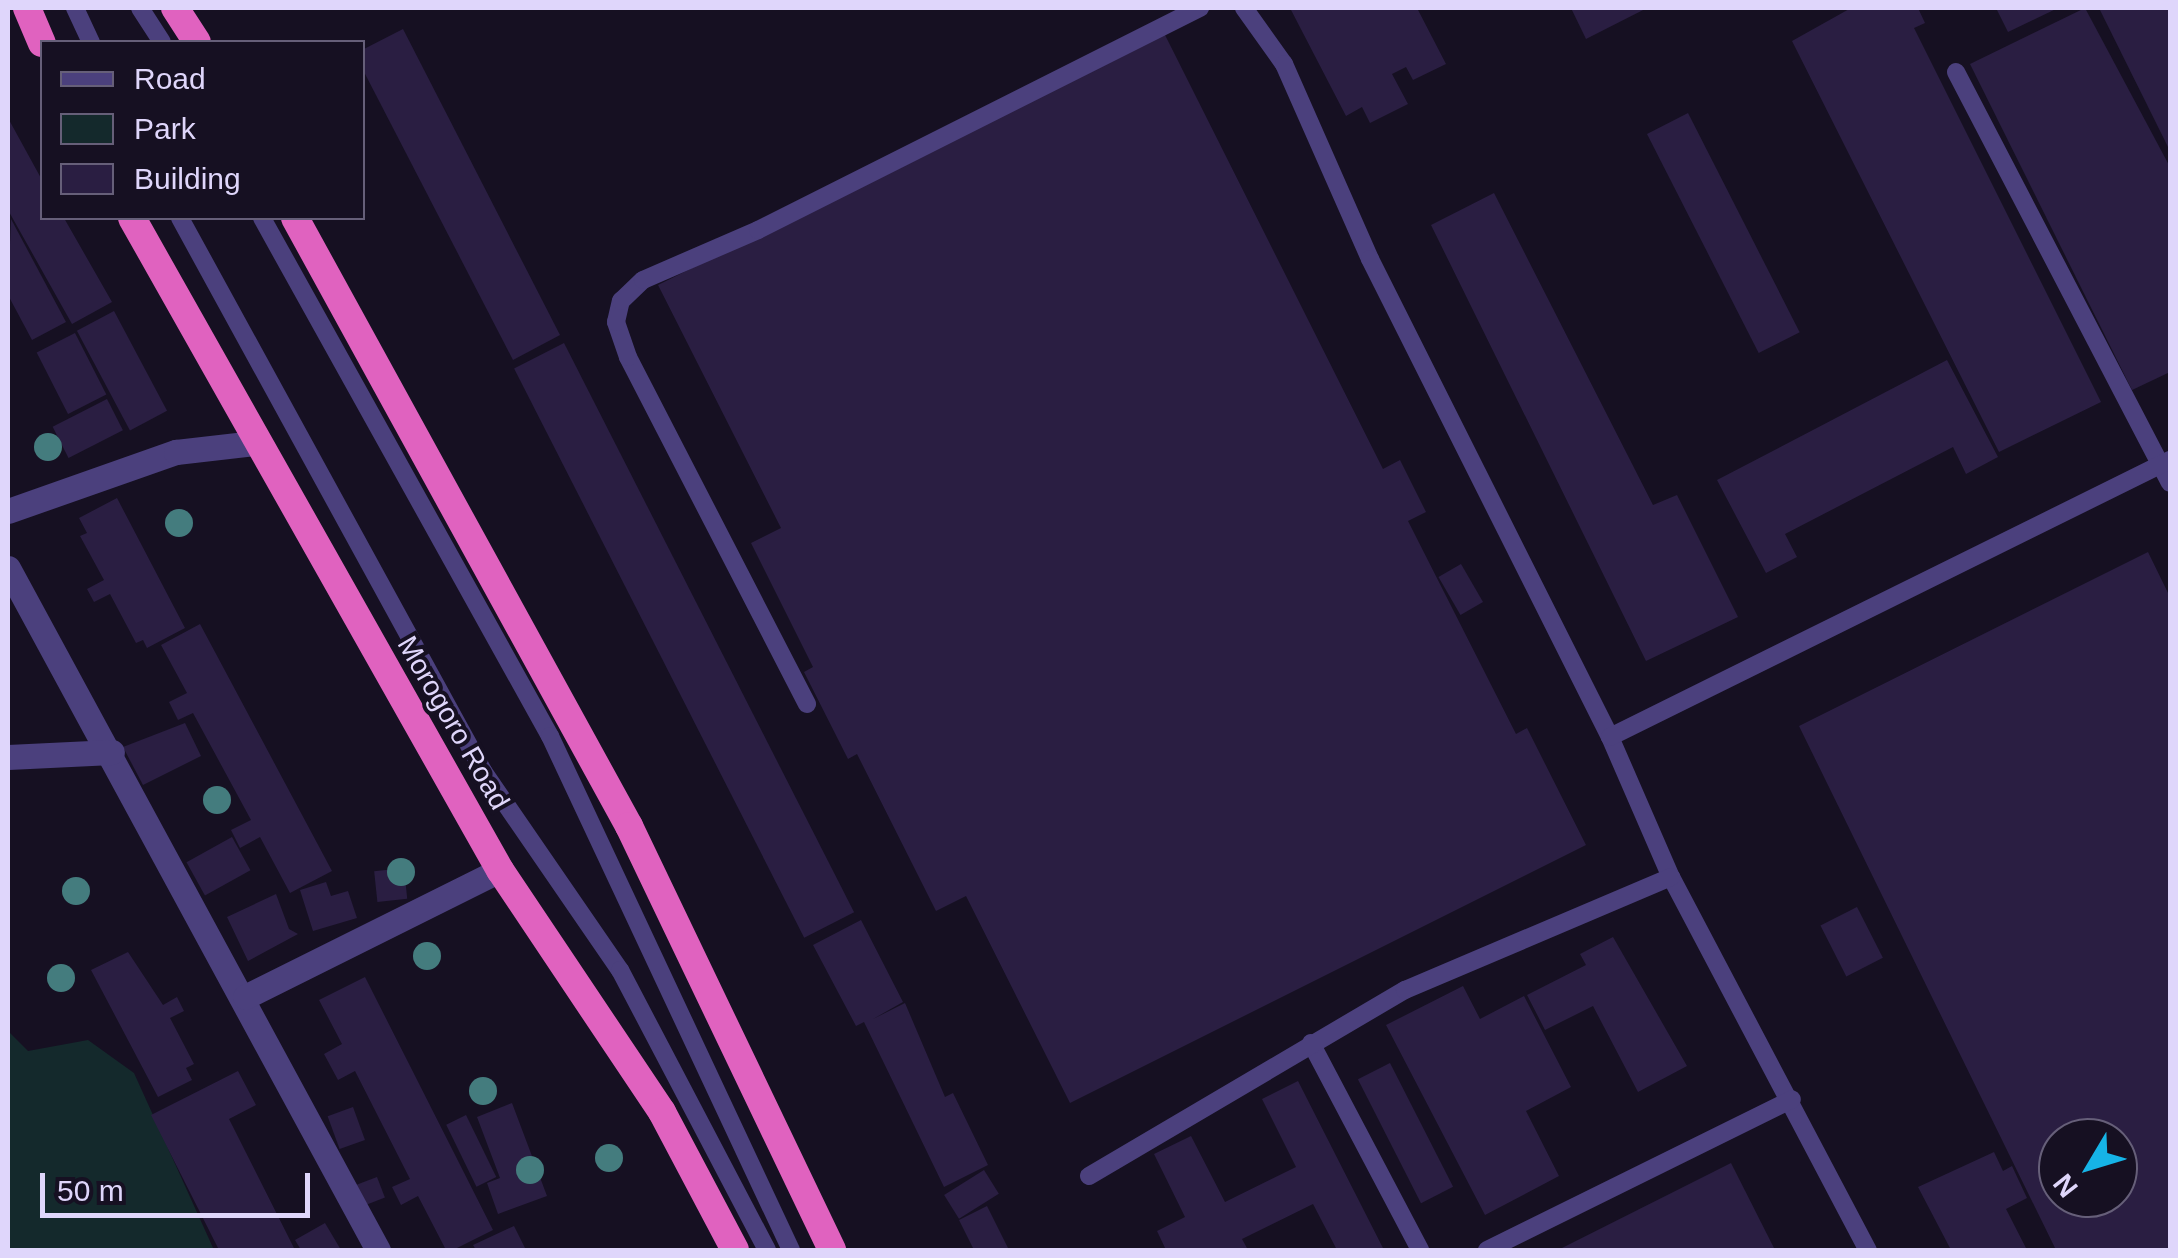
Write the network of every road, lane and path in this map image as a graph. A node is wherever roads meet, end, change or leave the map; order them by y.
1 (27, 8) edge
2 (75, 8) edge
3 (140, 8) edge
4 (175, 8) edge
5 (1200, 8) edge
6 (1244, 8) edge
7 (41, 40) edge
8 (90, 40) edge
9 (161, 40) edge
10 (195, 40) edge
11 (1956, 72) dead end
12 (133, 220) edge
13 (181, 220) edge
14 (263, 220) edge
15 (296, 220) edge
16 (254, 443) junction
17 (2166, 462) edge
18 (2170, 484) edge
19 (8, 511) edge
20 (8, 568) edge
21 (807, 704) dead end
22 (1610, 737) junction
23 (112, 752) junction
24 (8, 757) edge
25 (500, 870) junction
26 (1671, 877) junction
27 (245, 997) junction
28 (1311, 1043) junction
29 (1792, 1100) junction
30 (1089, 1176) dead end
31 (378, 1250) edge
32 (735, 1250) edge
33 (767, 1250) edge
34 (791, 1250) edge
35 (832, 1250) edge
36 (1420, 1250) edge
37 (1487, 1250) edge
38 (1868, 1250) edge

1 - 7 highway
2 - 8 lane
3 - 9 lane
4 - 10 highway
5 - 21 lane
6 - 22 lane
11 - 17 lane
12 - 16 highway, Morogoro Road
13 - 33 lane, Morogoro Road
14 - 34 lane
15 - 35 highway
16 - 19 street
16 - 25 highway, Morogoro Road
17 - 18 lane
17 - 22 lane
20 - 23 street
22 - 26 lane
23 - 24 street
23 - 27 street
25 - 27 street
25 - 32 highway, Morogoro Road
26 - 28 lane
26 - 29 lane
27 - 31 street
28 - 30 lane
28 - 36 lane
29 - 37 lane
29 - 38 lane

